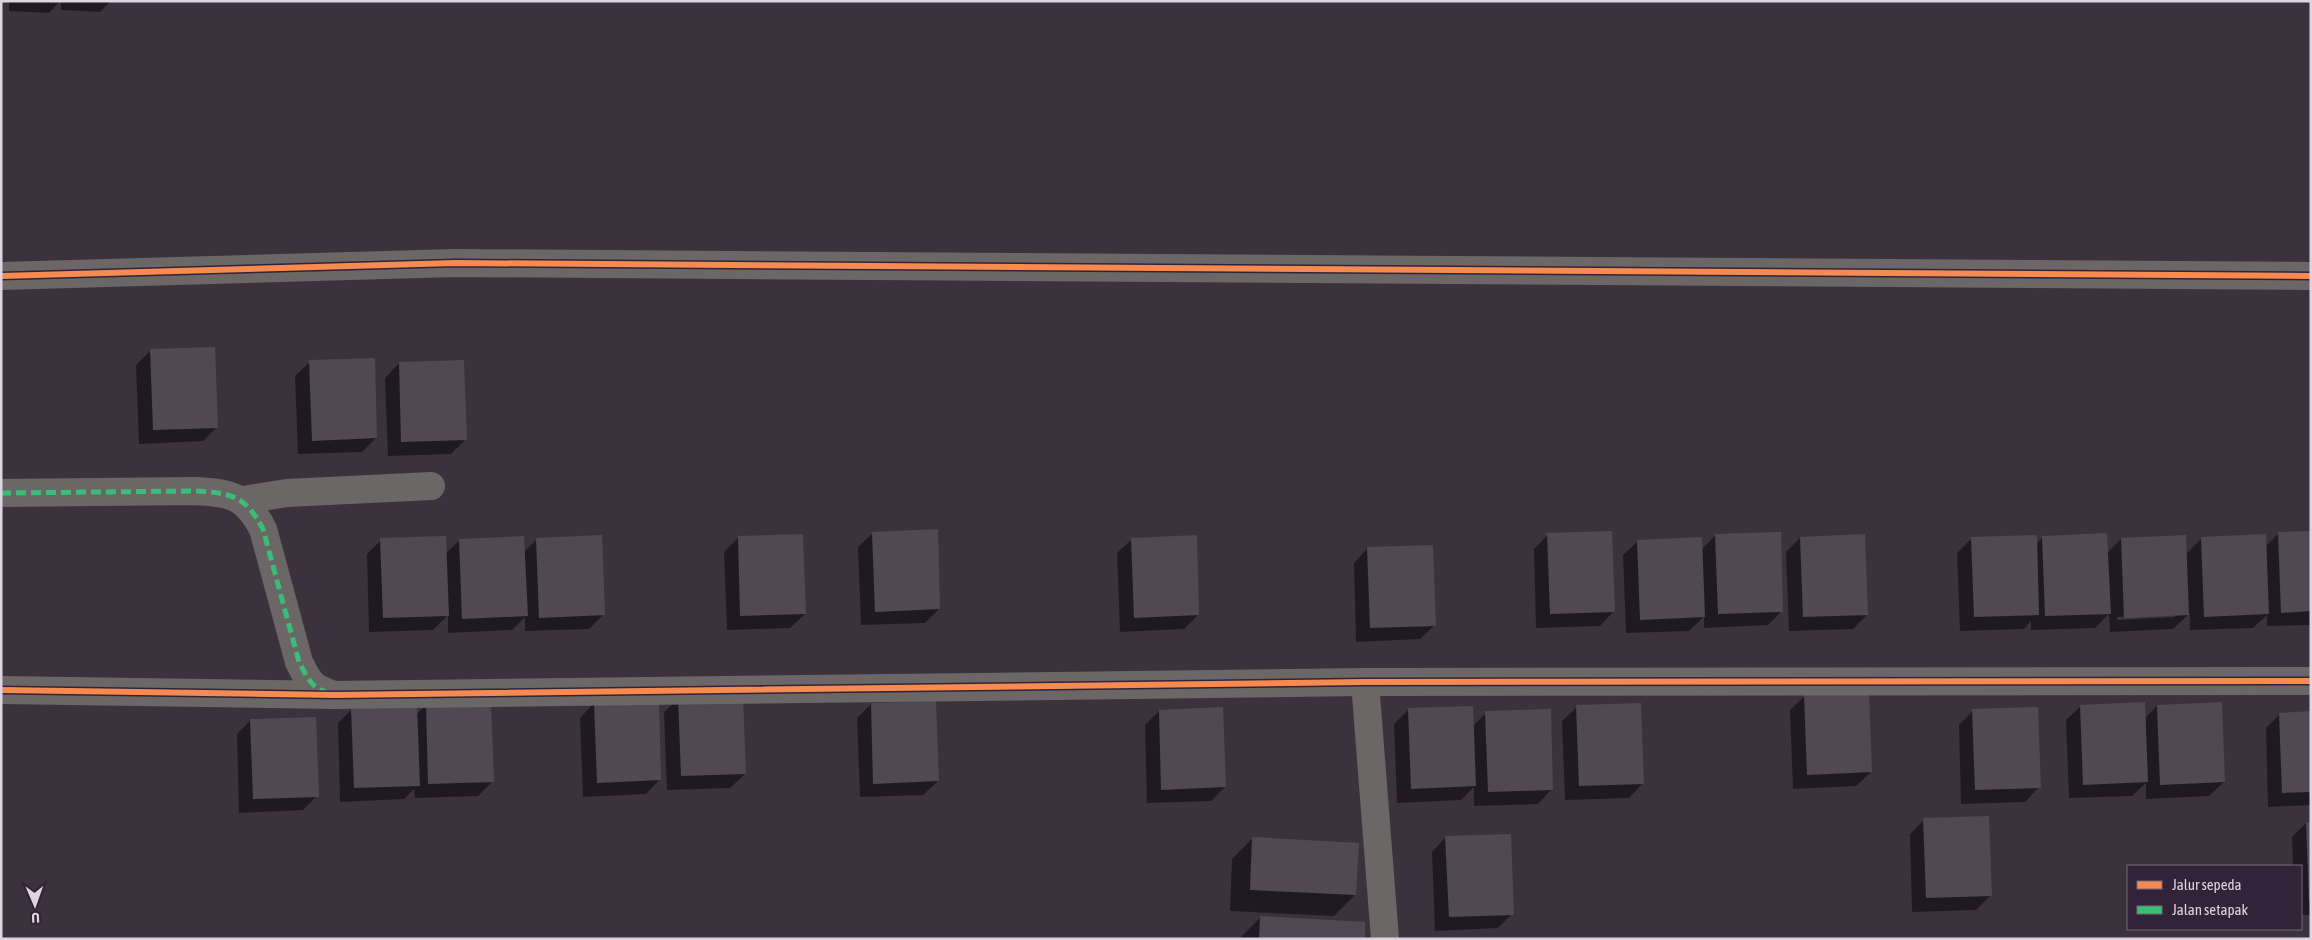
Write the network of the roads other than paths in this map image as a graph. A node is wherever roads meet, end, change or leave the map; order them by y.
1 (1, 276) edge
2 (2311, 276) edge
3 (431, 486) dead end
4 (1, 493) edge
5 (243, 500) junction
6 (2311, 681) edge
7 (1365, 682) junction
8 (1, 690) edge
9 (335, 695) junction
10 (1385, 939) edge

1 - 2 street
3 - 5 street
4 - 5 street
5 - 9 street
6 - 7 street
7 - 9 street
7 - 10 street
8 - 9 street

